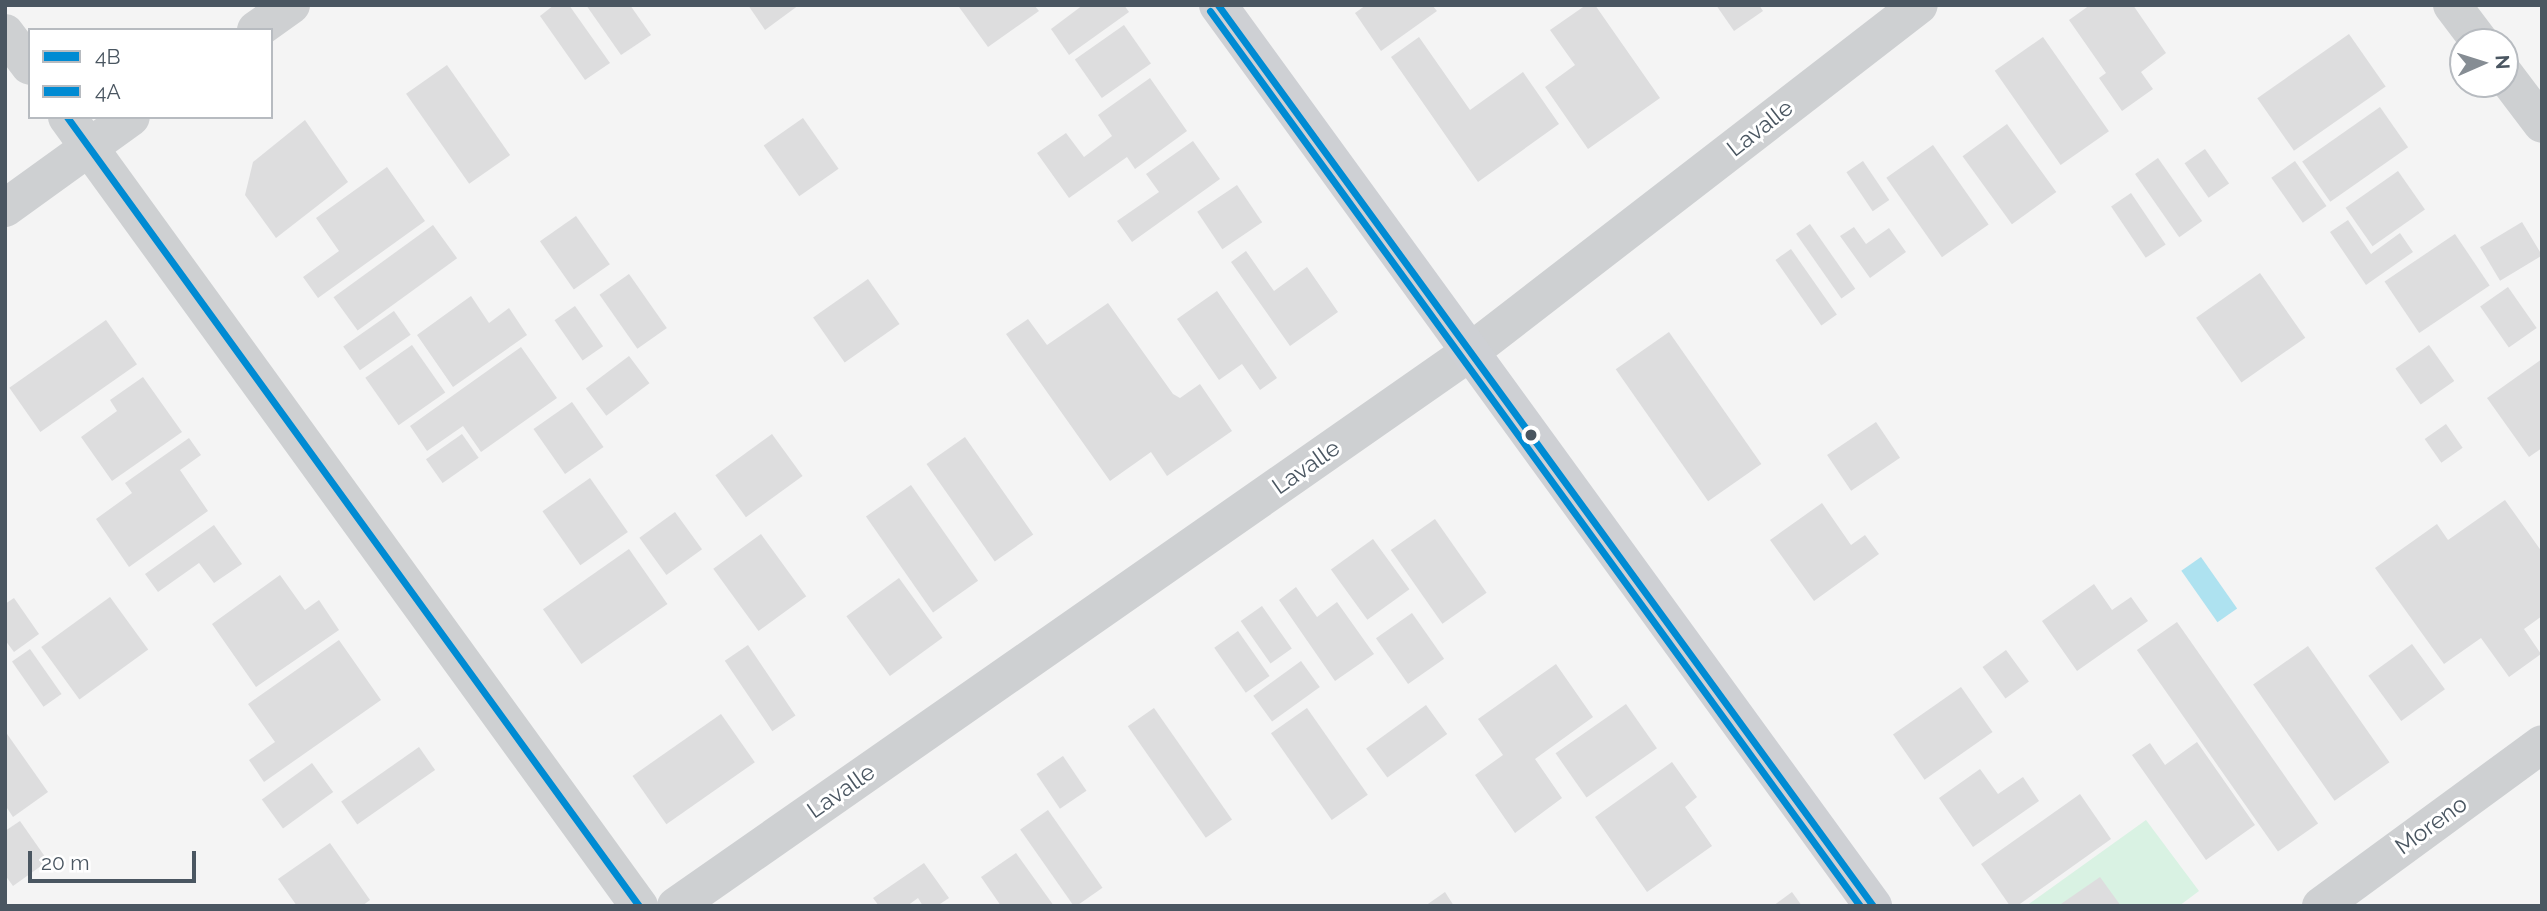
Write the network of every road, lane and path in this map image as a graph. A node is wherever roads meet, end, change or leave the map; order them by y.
1 (291, 5) edge
2 (1218, 5) edge
3 (1919, 5) edge
4 (2452, 5) edge
5 (259, 28) edge
6 (2469, 28) edge
7 (5, 33) edge
8 (28, 63) edge
9 (2519, 94) edge
10 (124, 119) edge
11 (2542, 124) edge
12 (78, 132) edge
13 (5, 208) edge
14 (1470, 352) junction
15 (2542, 744) edge
16 (639, 906) edge
17 (676, 906) edge
18 (1873, 906) edge
19 (2321, 906) edge

1 - 5 street
2 - 14 main road
3 - 14 street, Lavalle
4 - 6 street
7 - 8 street
9 - 11 street
10 - 12 street
12 - 13 street
12 - 16 street
14 - 17 street, Lavalle
14 - 18 main road
15 - 19 street, Moreno

